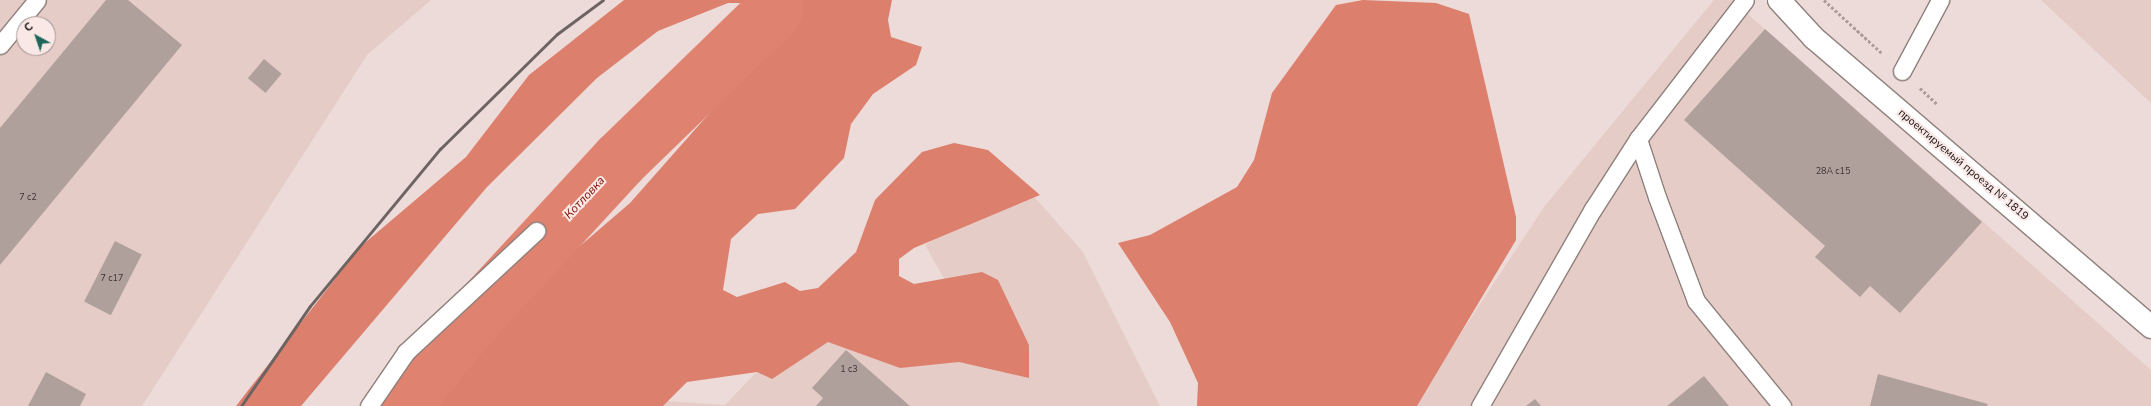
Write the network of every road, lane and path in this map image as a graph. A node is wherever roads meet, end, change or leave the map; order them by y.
1 (37, 0) edge
2 (1745, 0) edge
3 (1779, 0) edge
4 (1940, 0) edge
5 (0, 46) edge
6 (1902, 71) dead end
7 (1638, 139) junction
8 (536, 231) dead end
9 (2151, 327) edge
10 (369, 406) edge
11 (1480, 406) edge
12 (1782, 406) edge

1 - 5 lane
2 - 7 lane
3 - 9 street, проектируемый проезд № 1819
4 - 6 lane
7 - 11 lane
7 - 12 lane
8 - 10 lane

